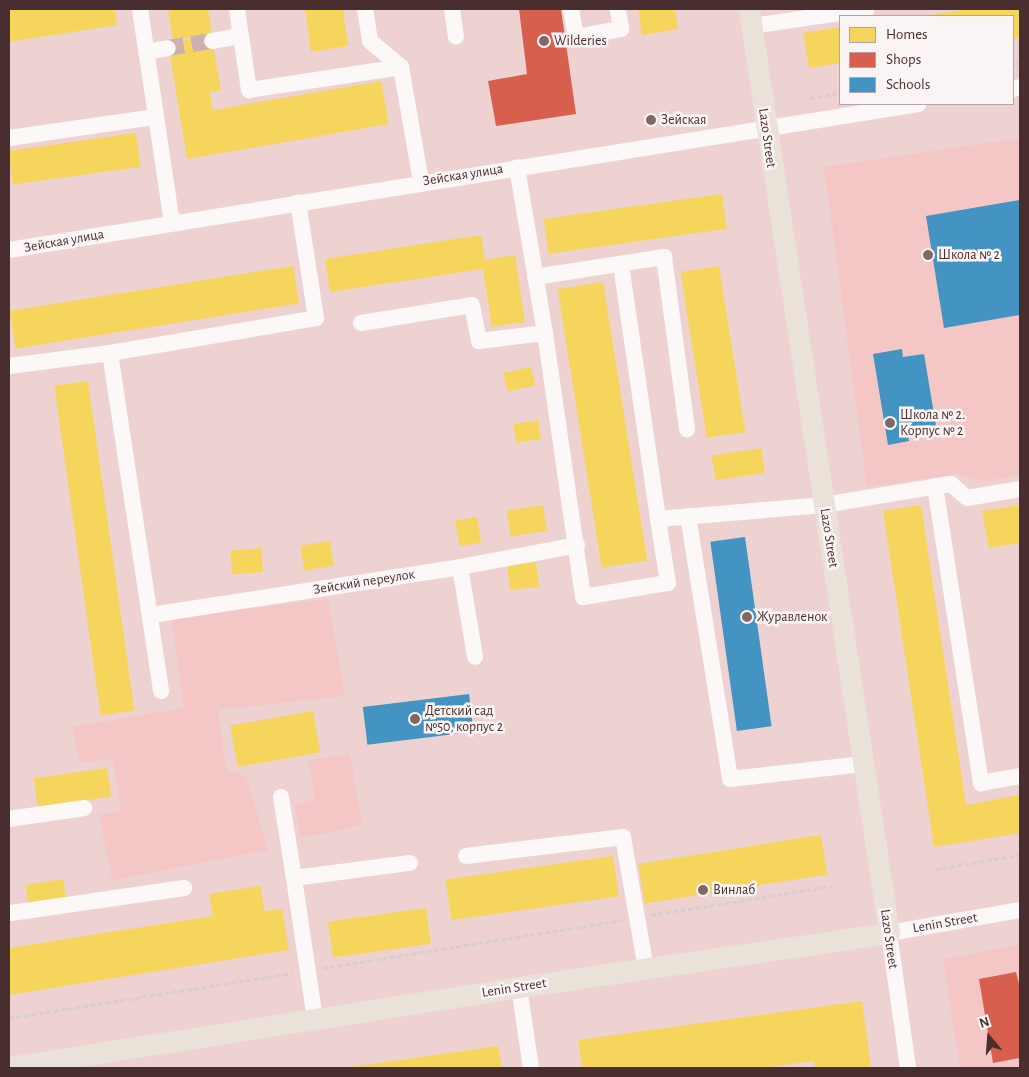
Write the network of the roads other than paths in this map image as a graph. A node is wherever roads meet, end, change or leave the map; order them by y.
1 (140, 9) edge
2 (237, 9) edge
3 (365, 9) edge
4 (452, 9) edge
5 (571, 9) edge
6 (618, 9) edge
7 (867, 9) edge
8 (751, 17) edge
9 (241, 36) junction
10 (456, 37) dead end
11 (212, 41) tunnel mouth
12 (168, 48) tunnel mouth
13 (146, 52) junction
14 (401, 67) junction
15 (912, 105) edge
16 (155, 117) junction
17 (765, 129) junction
18 (9, 138) edge
19 (517, 167) junction
20 (420, 182) junction
21 (298, 202) junction
22 (172, 223) junction
23 (9, 250) edge
24 (621, 265) junction
25 (535, 277) junction
26 (361, 323) dead end
27 (545, 333) junction
28 (110, 353) junction
29 (9, 366) edge
30 (688, 429) dead end
31 (935, 486) junction
32 (1020, 489) edge
33 (824, 505) junction
34 (688, 516) junction
35 (658, 519) junction
36 (577, 545) junction
37 (460, 567) junction
38 (151, 615) junction
39 (475, 657) dead end
40 (161, 691) dead end
41 (863, 764) junction
42 (1020, 776) edge
43 (281, 797) dead end
44 (84, 808) dead end
45 (9, 820) edge
46 (466, 856) dead end
47 (410, 863) dead end
48 (294, 878) junction
49 (184, 888) dead end
50 (10, 909) edge
51 (1020, 910) edge
52 (889, 933) junction
53 (646, 968) junction
54 (520, 987) junction
55 (315, 1019) junction
56 (74, 1063) edge
57 (9, 1067) edge
58 (531, 1068) edge
59 (908, 1068) edge

1 - 13 street
2 - 9 street
3 - 14 street
4 - 10 street
5 - 6 street
7 - 8 street
8 - 17 main road, Lazo Street
9 - 11 street
9 - 14 street
12 - 13 street
13 - 16 street
14 - 20 street
15 - 17 street, Зейская улица
16 - 18 street
16 - 22 street
17 - 19 street, Зейская улица
17 - 33 main road, Lazo Street
19 - 20 street, Зейская улица
19 - 25 street
20 - 21 street, Зейская улица
21 - 22 street, Зейская улица
21 - 28 street
22 - 23 street, Зейская улица
24 - 25 street
24 - 30 street
24 - 35 street
25 - 27 street
26 - 27 street
27 - 36 street
28 - 29 street
28 - 38 street
31 - 32 street
31 - 33 street
31 - 42 street
33 - 34 street
33 - 41 main road, Lazo Street
34 - 35 street
34 - 41 street
35 - 36 street
36 - 37 street, Зейский переулок
37 - 38 street, Зейский переулок
37 - 39 street
38 - 40 street
41 - 52 main road, Lazo Street
43 - 48 street
44 - 45 street
46 - 53 street
47 - 48 street
48 - 55 street
49 - 50 street
51 - 52 street, Lenin Street
52 - 53 main road, Lenin Street
52 - 59 street, Lazo Street
53 - 54 main road, Lenin Street
54 - 55 main road, Lenin Street
54 - 58 street
55 - 56 main road, Lenin Street
56 - 57 main road, Lenin Street

